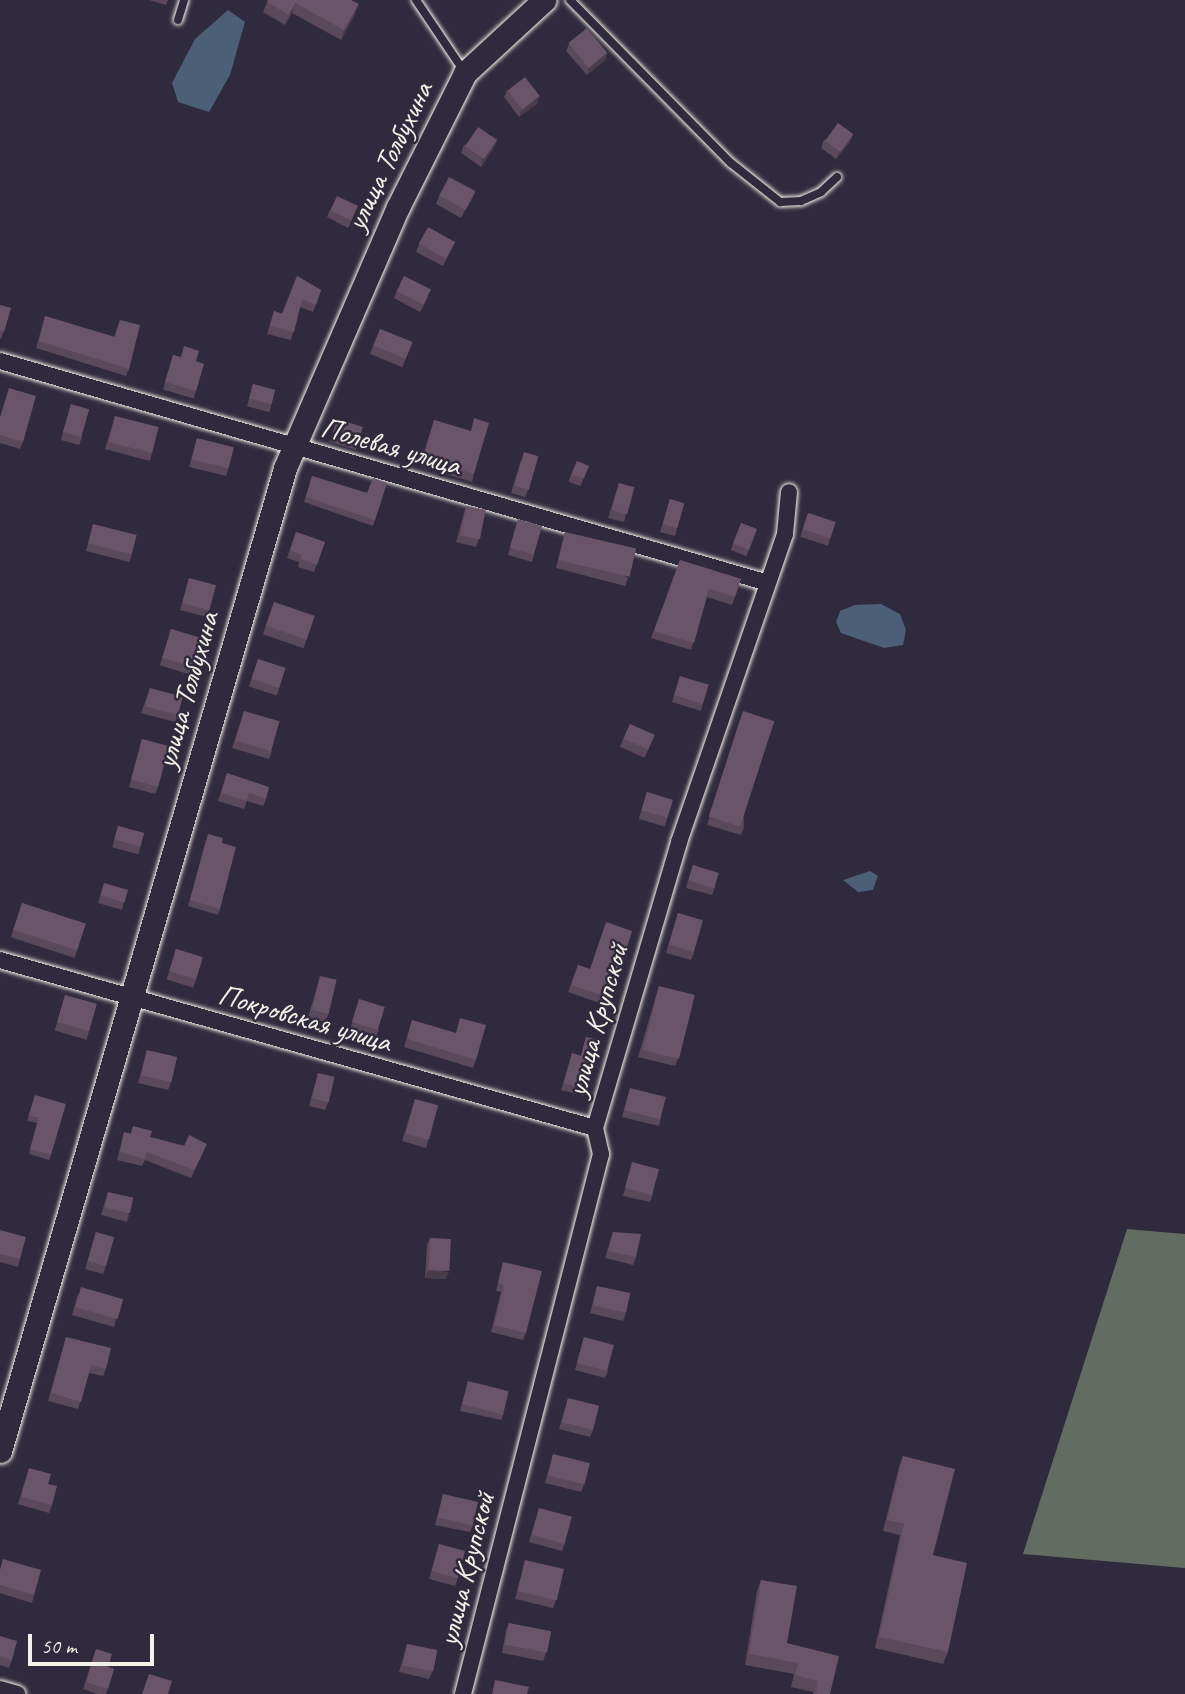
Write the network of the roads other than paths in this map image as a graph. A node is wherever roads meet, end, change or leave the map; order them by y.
1 (184, 0) edge
2 (416, 0) edge
3 (544, 0) edge
4 (570, 0) edge
5 (178, 20) dead end
6 (465, 73) junction
7 (837, 177) dead end
8 (0, 362) edge
9 (293, 447) junction
10 (789, 492) dead end
11 (768, 583) junction
12 (0, 960) edge
13 (129, 998) junction
14 (595, 1128) junction
15 (0, 1451) edge
16 (0, 1689) edge
17 (17, 1694) edge
18 (463, 1694) edge

1 - 5 lane
2 - 6 lane
3 - 6 main road, улица Толбухина
4 - 7 lane
6 - 9 main road, улица Толбухина
8 - 9 street, Полевая улица
9 - 11 street, Полевая улица
9 - 13 main road, улица Толбухина
10 - 11 street, улица Крупской
11 - 14 street, улица Крупской
12 - 13 street, Покровская улица
13 - 14 street, Покровская улица
13 - 15 main road, улица Толбухина
14 - 18 street, улица Крупской
16 - 17 street

